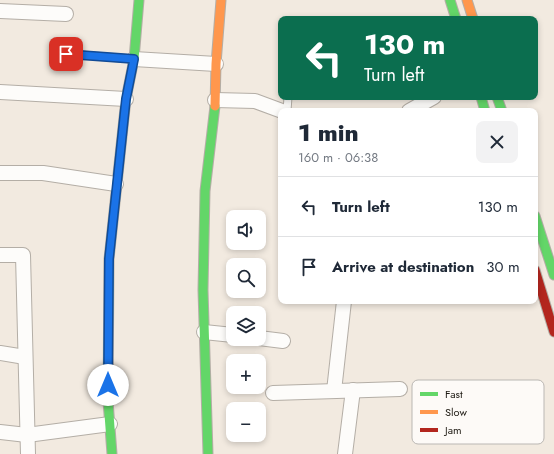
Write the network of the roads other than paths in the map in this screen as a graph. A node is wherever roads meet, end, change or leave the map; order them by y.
1 (139, 0) edge
2 (221, 0) edge
3 (450, 0) edge
4 (467, 0) edge
5 (0, 11) edge
6 (66, 14) dead end
7 (455, 16) edge
8 (472, 16) edge
9 (66, 54) dead end
10 (134, 59) junction
11 (216, 64) junction
12 (0, 92) edge
13 (126, 99) junction
14 (215, 100) junction
15 (429, 100) edge
16 (414, 108) edge
17 (278, 110) edge
18 (0, 173) edge
19 (116, 184) junction
20 (538, 225) edge
21 (0, 255) edge
22 (554, 275) edge
23 (538, 280) edge
24 (344, 304) edge
25 (204, 332) junction
26 (554, 332) edge
27 (226, 334) edge
28 (266, 339) edge
29 (283, 341) dead end
30 (0, 353) edge
31 (25, 357) junction
32 (400, 389) dead end
33 (353, 390) junction
34 (334, 391) junction
35 (273, 393) dead end
36 (110, 424) junction
37 (0, 432) edge
38 (27, 435) junction
39 (28, 454) edge
40 (112, 454) edge
41 (208, 454) edge
42 (345, 454) edge

1 - 10 street
2 - 11 street
3 - 7 street
4 - 8 street
5 - 6 street
9 - 10 lane
10 - 11 street
10 - 13 street
11 - 14 street
12 - 13 street
13 - 19 street
14 - 17 street
14 - 25 street
15 - 16 street
18 - 19 street
19 - 36 street
20 - 22 street
21 - 31 street
23 - 26 street
24 - 34 street
25 - 27 street
25 - 41 street
28 - 29 street
30 - 31 street
31 - 38 street
32 - 33 street
33 - 34 street
33 - 42 street
34 - 35 street
36 - 38 street
36 - 40 street
37 - 38 street
38 - 39 street

